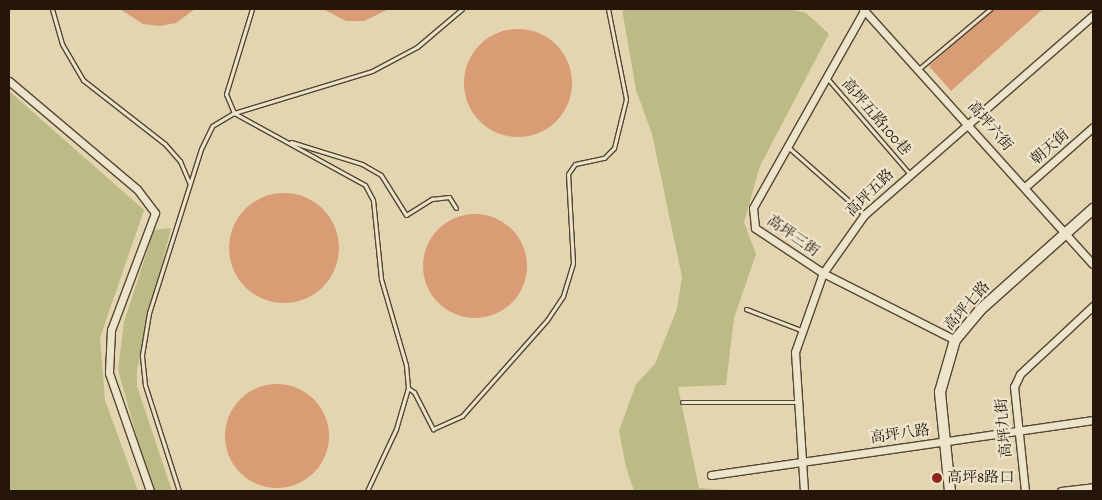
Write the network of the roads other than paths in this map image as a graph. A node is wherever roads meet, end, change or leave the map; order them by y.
1 (52, 9) edge
2 (252, 9) edge
3 (462, 9) edge
4 (608, 9) edge
5 (864, 9) edge
6 (990, 9) edge
7 (1093, 15) edge
8 (920, 68) junction
9 (826, 76) junction
10 (9, 81) edge
11 (234, 114) junction
12 (970, 122) junction
13 (1093, 127) edge
14 (283, 140) junction
15 (785, 145) junction
16 (910, 173) junction
17 (190, 185) junction
18 (1025, 187) junction
19 (456, 208) dead end
20 (1093, 209) edge
21 (864, 215) junction
22 (1066, 232) junction
23 (1093, 264) edge
24 (823, 273) junction
25 (1093, 306) edge
26 (746, 309) dead end
27 (801, 330) junction
28 (955, 340) junction
29 (408, 388) junction
30 (682, 402) dead end
31 (795, 402) junction
32 (1093, 420) edge
33 (1016, 432) junction
34 (942, 442) junction
35 (800, 463) junction
36 (711, 475) dead end
37 (1093, 487) edge
38 (150, 491) edge
39 (179, 491) edge
40 (367, 491) edge
41 (804, 491) edge
42 (950, 491) edge
43 (1025, 491) edge
44 (1061, 491) edge

1 - 17 lane
2 - 11 lane
3 - 11 lane
4 - 29 lane
5 - 8 street, 高坪六街
5 - 9 street, 高坪三街
6 - 8 lane
7 - 12 street, 高坪五路
8 - 12 street, 高坪六街
9 - 15 street, 高坪三街
9 - 16 lane, 高坪五路100巷
10 - 38 street
11 - 14 lane
11 - 17 lane
12 - 16 street, 高坪五路
12 - 18 street, 高坪六街
13 - 18 street, 朝天街
14 - 19 lane
14 - 29 lane
15 - 21 lane
15 - 24 street, 高坪三街
16 - 21 street, 高坪五路
17 - 39 lane
18 - 22 street, 高坪六街
20 - 22 street, 高坪七路
21 - 24 street, 高坪五路
22 - 23 street, 高坪六街
22 - 28 street, 高坪七路
24 - 27 street, 高坪五路
24 - 28 street, 高坪三街
25 - 33 street, 高坪九街
26 - 27 lane
27 - 31 street, 高坪五路
28 - 34 street, 高坪七路
29 - 40 lane
30 - 31 lane
31 - 35 street, 高坪五路
32 - 33 street, 高坪八路
33 - 34 street, 高坪八路
33 - 43 street, 高坪九街
34 - 35 street, 高坪八路
34 - 42 street, 高坪七路
35 - 36 street, 高坪八路
35 - 41 street, 高坪五路
37 - 44 street

